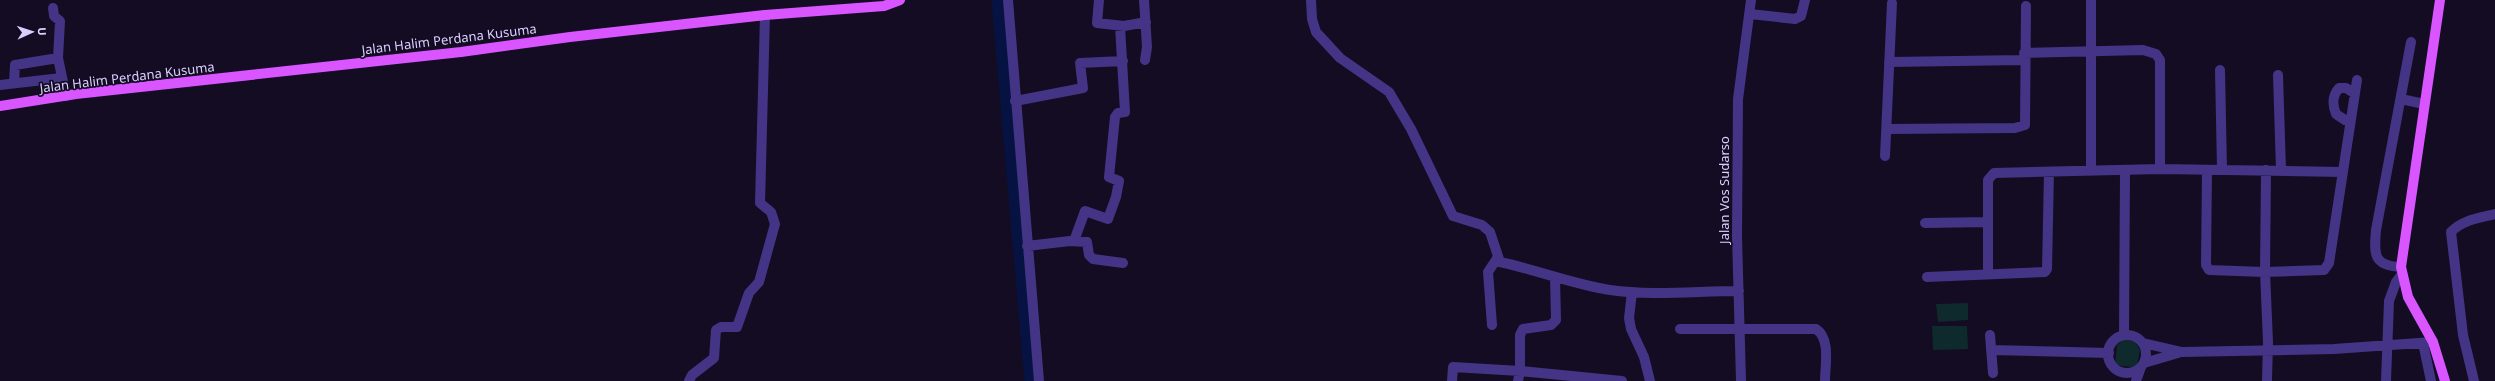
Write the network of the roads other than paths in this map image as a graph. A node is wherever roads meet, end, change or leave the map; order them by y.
1 (900, 0) edge
2 (1008, 0) edge
3 (1099, 0) edge
4 (1144, 0) edge
5 (1311, 0) edge
6 (1751, 0) edge
7 (1805, 0) edge
8 (2091, 0) edge
9 (2440, 0) edge
10 (1892, 3) dead end
11 (846, 5) edge
12 (2026, 6) dead end
13 (53, 8) dead end
14 (1750, 14) junction
15 (765, 15) junction
16 (1146, 22) junction
17 (1120, 26) junction
18 (2411, 42) dead end
19 (2092, 53) junction
20 (2024, 57) junction
21 (58, 58) junction
22 (1122, 60) junction
23 (1145, 60) dead end
24 (42, 62) junction
25 (1889, 62) junction
26 (2220, 70) dead end
27 (2278, 75) dead end
28 (61, 78) junction
29 (45, 79) junction
30 (2356, 80) dead end
31 (14, 83) junction
32 (0, 84) edge
33 (2354, 94) junction
34 (66, 96) junction
35 (2401, 99) junction
36 (1015, 101) junction
37 (2424, 104) junction
38 (0, 106) edge
39 (2350, 120) junction
40 (1888, 129) junction
41 (1885, 156) dead end
42 (2160, 169) junction
43 (2091, 170) junction
44 (2206, 170) junction
45 (2222, 170) junction
46 (2266, 170) junction
47 (2281, 170) junction
48 (2049, 172) junction
49 (2125, 172) junction
50 (2342, 172) junction
51 (2495, 214) edge
52 (1988, 222) junction
53 (1925, 223) dead end
54 (1074, 241) junction
55 (1027, 246) junction
56 (1498, 257) junction
57 (1123, 263) dead end
58 (2402, 271) junction
59 (2264, 272) junction
60 (1988, 274) junction
61 (1927, 277) dead end
62 (1555, 278) junction
63 (1739, 291) junction
64 (1632, 292) junction
65 (1492, 325) dead end
66 (1740, 328) junction
67 (1680, 329) dead end
68 (1990, 335) dead end
69 (2124, 335) junction
70 (2143, 343) junction
71 (2428, 343) junction
72 (2388, 345) junction
73 (1991, 350) junction
74 (2268, 351) junction
75 (2182, 352) junction
76 (2109, 353) junction
77 (2142, 365) junction
78 (2119, 371) junction
79 (1993, 373) dead end
80 (1519, 376) edge
81 (689, 381) edge
82 (1038, 381) edge
83 (1452, 381) edge
84 (1622, 381) edge
85 (1650, 381) edge
86 (1741, 381) edge
87 (1826, 381) edge
88 (2124, 381) edge
89 (2136, 381) edge
90 (2267, 381) edge
91 (2386, 381) edge
92 (2431, 381) edge
93 (2445, 381) edge
94 (2474, 381) edge

1 - 11 main road, Jalan Halim Perdana Kusuma
2 - 36 street
3 - 17 street
4 - 16 street
5 - 56 street
6 - 14 street, Jalan Vos Sudarso
7 - 14 street
8 - 19 street
9 - 37 main road
10 - 25 street
11 - 15 main road, Jalan Halim Perdana Kusuma
12 - 20 street
13 - 21 street
14 - 63 street, Jalan Vos Sudarso
15 - 34 main road, Jalan Halim Perdana Kusuma
15 - 81 street
16 - 17 street
16 - 23 street
17 - 22 street
18 - 35 street
19 - 20 street
19 - 42 street
19 - 43 street
20 - 25 street
20 - 40 street
21 - 24 street
21 - 28 street
22 - 36 street
22 - 54 street
24 - 29 street
24 - 31 street
25 - 40 street
26 - 45 street
27 - 47 street
28 - 29 street
28 - 34 street
29 - 31 street
30 - 33 street
31 - 32 street
33 - 39 street
33 - 39 street
34 - 38 main road, Jalan Halim Perdana Kusuma
35 - 37 street
35 - 58 street
36 - 55 street
37 - 58 main road
39 - 50 street
40 - 41 street
42 - 44 street
42 - 49 street
43 - 48 street
43 - 49 street
44 - 45 street
44 - 59 street
45 - 46 street
46 - 47 street
46 - 59 street
47 - 50 street
48 - 52 street
48 - 60 street
49 - 69 street
50 - 59 street
51 - 94 street
52 - 53 street
52 - 60 street
54 - 55 street
54 - 57 street
55 - 82 street
56 - 62 street
56 - 65 street
58 - 71 main road
58 - 72 street
59 - 74 street
60 - 61 street
62 - 64 street
62 - 80 street
63 - 64 street
63 - 66 street, Jalan Vos Sudarso
64 - 85 street
66 - 67 street
66 - 86 street, Jalan Vos Sudarso
66 - 87 street
68 - 73 street
69 - 70 street
69 - 76 street
70 - 75 street
70 - 77 street
71 - 72 street
71 - 92 street
71 - 93 main road
72 - 74 street
72 - 91 street
73 - 76 street
73 - 79 street
74 - 75 street
74 - 90 street
75 - 77 street
76 - 78 street
77 - 78 street
77 - 89 street
78 - 88 street
80 - 83 street
80 - 84 street

